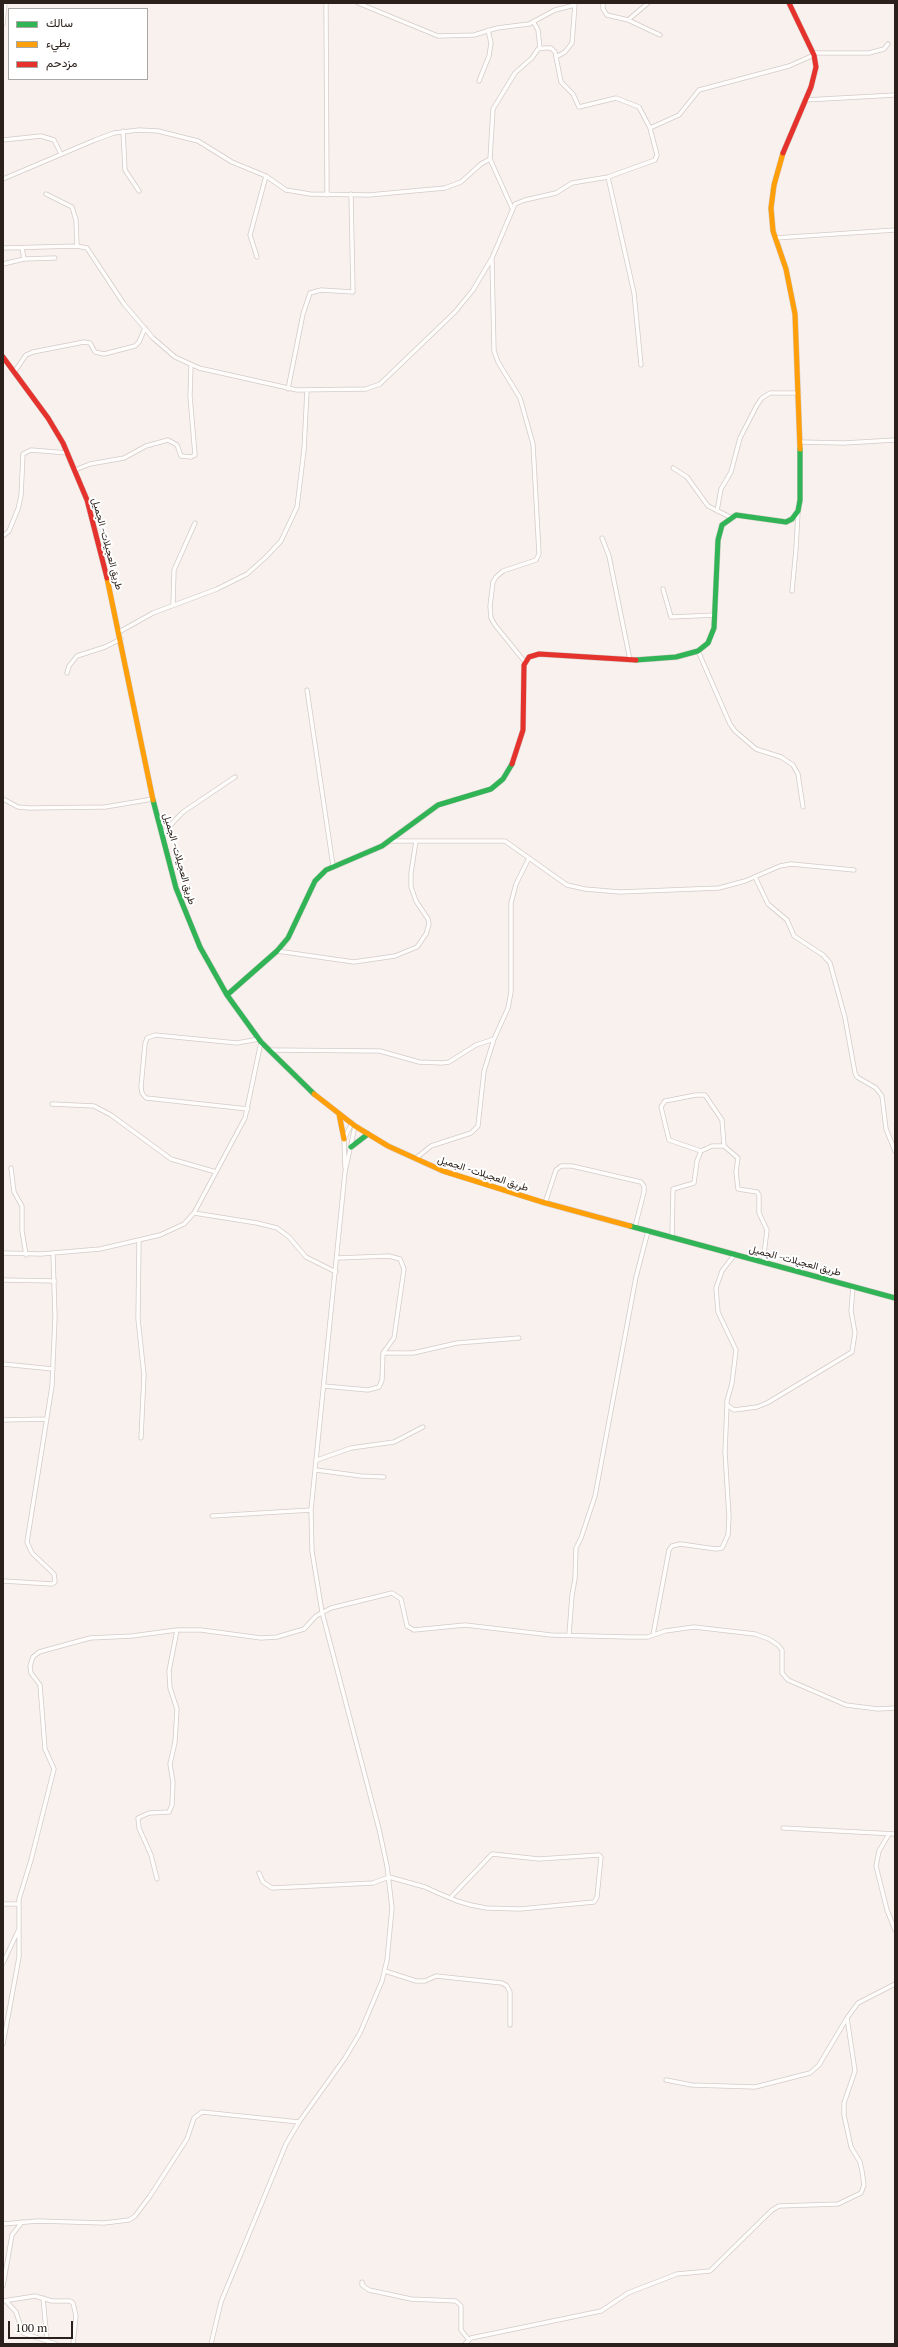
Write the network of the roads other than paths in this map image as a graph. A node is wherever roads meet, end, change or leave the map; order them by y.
1 (5, 3) edge
2 (326, 3) edge
3 (358, 3) edge
4 (603, 3) edge
5 (648, 3) edge
6 (789, 3) edge
7 (575, 4) edge
8 (628, 20) junction
9 (534, 23) junction
10 (3, 24) edge
11 (488, 30) junction
12 (660, 35) dead end
13 (888, 44) dead end
14 (540, 48) junction
15 (813, 54) junction
16 (556, 57) junction
17 (479, 81) dead end
18 (895, 95) edge
19 (805, 100) junction
20 (650, 128) junction
21 (123, 131) junction
22 (3, 140) edge
23 (61, 154) junction
24 (490, 160) junction
25 (266, 176) junction
26 (608, 177) junction
27 (3, 180) edge
28 (139, 191) dead end
29 (46, 194) dead end
30 (352, 194) junction
31 (327, 195) junction
32 (512, 208) junction
33 (895, 230) edge
34 (776, 238) junction
35 (78, 246) junction
36 (3, 248) edge
37 (22, 248) junction
38 (257, 257) dead end
39 (54, 258) dead end
40 (492, 258) junction
41 (24, 259) junction
42 (3, 264) edge
43 (145, 328) junction
44 (3, 357) edge
45 (191, 365) junction
46 (641, 365) dead end
47 (15, 371) junction
48 (288, 388) junction
49 (307, 390) junction
50 (799, 393) junction
51 (895, 440) edge
52 (800, 442) junction
53 (68, 453) junction
54 (673, 468) dead end
55 (75, 470) junction
56 (798, 510) junction
57 (717, 511) junction
58 (730, 517) junction
59 (195, 523) dead end
60 (3, 536) edge
61 (602, 538) dead end
62 (663, 589) dead end
63 (792, 592) dead end
64 (174, 604) junction
65 (716, 615) junction
66 (119, 632) junction
67 (121, 639) junction
68 (698, 651) junction
69 (630, 660) junction
70 (525, 662) junction
71 (67, 673) dead end
72 (306, 690) dead end
73 (235, 777) dead end
74 (3, 799) edge
75 (153, 799) junction
76 (803, 807) dead end
77 (162, 834) junction
78 (392, 841) junction
79 (416, 841) junction
80 (529, 858) junction
81 (333, 866) junction
82 (854, 870) dead end
83 (755, 877) junction
84 (277, 951) junction
85 (227, 995) junction
86 (494, 1039) junction
87 (260, 1040) junction
88 (269, 1050) junction
89 (52, 1104) dead end
90 (248, 1109) junction
91 (339, 1114) junction
92 (354, 1125) junction
93 (368, 1134) junction
94 (344, 1138) junction
95 (724, 1146) junction
96 (351, 1147) junction
97 (700, 1151) junction
98 (895, 1151) edge
99 (415, 1159) junction
100 (11, 1168) dead end
101 (216, 1172) junction
102 (345, 1172) junction
103 (545, 1203) junction
104 (194, 1213) junction
105 (636, 1227) junction
106 (648, 1231) junction
107 (672, 1237) junction
108 (139, 1241) junction
109 (3, 1253) edge
110 (26, 1254) junction
111 (53, 1254) junction
112 (735, 1254) junction
113 (337, 1258) junction
114 (763, 1262) junction
115 (336, 1272) junction
116 (3, 1280) edge
117 (55, 1281) junction
118 (853, 1287) junction
119 (895, 1298) edge
120 (519, 1338) dead end
121 (383, 1353) junction
122 (3, 1364) edge
123 (53, 1369) junction
124 (324, 1386) junction
125 (727, 1405) junction
126 (47, 1419) junction
127 (3, 1420) edge
128 (423, 1427) dead end
129 (141, 1438) dead end
130 (317, 1460) junction
131 (316, 1470) junction
132 (384, 1477) dead end
133 (311, 1510) junction
134 (212, 1516) dead end
135 (3, 1581) edge
136 (322, 1612) junction
137 (177, 1630) junction
138 (569, 1635) junction
139 (653, 1635) junction
140 (895, 1708) edge
141 (784, 1828) dead end
142 (889, 1834) junction
143 (895, 1834) edge
144 (259, 1873) dead end
145 (389, 1877) junction
146 (157, 1879) dead end
147 (450, 1898) junction
148 (3, 1904) edge
149 (18, 1904) junction
150 (18, 1930) junction
151 (895, 1930) edge
152 (3, 1963) edge
153 (384, 1971) junction
154 (895, 1984) edge
155 (847, 2018) junction
156 (510, 2025) dead end
157 (3, 2044) edge
158 (666, 2080) dead end
159 (299, 2122) junction
160 (22, 2222) junction
161 (3, 2224) edge
162 (362, 2282) dead end
163 (3, 2286) edge
164 (43, 2298) junction
165 (5, 2301) edge
166 (47, 2340) junction
167 (469, 2340) junction
168 (56, 2344) edge
169 (74, 2344) edge
170 (211, 2344) edge
171 (465, 2344) edge

1 - 10 street
2 - 31 street
3 - 11 street
4 - 8 street
5 - 8 street
6 - 15 main road
7 - 9 street
7 - 16 street
8 - 12 street
9 - 11 street
9 - 14 street
11 - 17 street
13 - 15 street
14 - 16 street
14 - 24 street
15 - 19 main road
15 - 20 street
16 - 20 street
18 - 19 street
19 - 34 main road
20 - 26 street
21 - 23 street
21 - 25 street
21 - 28 street
22 - 23 street
23 - 27 street
24 - 30 street
24 - 32 street
25 - 31 street
25 - 38 street
26 - 32 street
26 - 46 street
29 - 35 street
30 - 31 street
30 - 48 street
32 - 40 street
33 - 34 street
34 - 50 main road
35 - 37 street
35 - 43 street
36 - 37 street
37 - 41 street
39 - 41 street
40 - 49 street
40 - 70 street
41 - 42 street
43 - 45 street
43 - 47 street
44 - 47 main road, طريق العجيلات- الجميل
45 - 48 street
45 - 55 street
47 - 53 main road, طريق العجيلات- الجميل
48 - 49 street
49 - 64 street
50 - 52 main road
50 - 57 street
51 - 52 street
52 - 56 main road
53 - 55 main road, طريق العجيلات- الجميل
53 - 60 street
54 - 57 street
55 - 66 main road, طريق العجيلات- الجميل
56 - 58 main road
56 - 63 street
57 - 58 street
58 - 65 main road
59 - 64 street
61 - 69 street
62 - 65 street
64 - 66 street
65 - 68 main road
66 - 67 main road, طريق العجيلات- الجميل
67 - 71 street
67 - 75 main road, طريق العجيلات- الجميل
68 - 69 main road
68 - 76 street
69 - 70 main road
70 - 78 main road
72 - 81 street
73 - 77 street
74 - 75 street
75 - 77 main road, طريق العجيلات- الجميل
77 - 85 main road, طريق العجيلات- الجميل
78 - 79 street
78 - 81 main road
79 - 80 street
79 - 84 street
80 - 83 street
80 - 86 street
81 - 84 main road
82 - 83 street
83 - 98 street
84 - 85 main road
85 - 87 main road, طريق العجيلات- الجميل
86 - 88 street
86 - 99 street
87 - 88 main road, طريق العجيلات- الجميل
87 - 90 street
87 - 90 street
88 - 91 main road, طريق العجيلات- الجميل
89 - 101 street
90 - 101 street
91 - 92 main road, طريق العجيلات- الجميل
91 - 94 main road
92 - 93 main road, طريق العجيلات- الجميل
92 - 94 street
92 - 96 street
93 - 96 main road
93 - 99 main road, طريق العجيلات- الجميل
94 - 102 street
95 - 97 street
95 - 97 street
95 - 114 street
96 - 102 street
97 - 107 street
99 - 103 main road, طريق العجيلات- الجميل
100 - 110 street
101 - 104 street
102 - 113 street
103 - 105 main road, طريق العجيلات- الجميل
103 - 105 street
104 - 108 street
104 - 115 street
105 - 106 main road, طريق العجيلات- الجميل
106 - 107 main road, طريق العجيلات- الجميل
106 - 138 street
107 - 112 main road, طريق العجيلات- الجميل
108 - 111 street
108 - 129 street
109 - 110 street
110 - 111 street
111 - 117 street
112 - 114 main road, طريق العجيلات- الجميل
112 - 125 street
113 - 115 street
113 - 121 street
114 - 118 main road, طريق العجيلات- الجميل
115 - 124 street
116 - 117 street
117 - 123 street
118 - 119 main road, طريق العجيلات- الجميل
118 - 125 street
120 - 121 street
121 - 124 street
122 - 123 street
123 - 126 street
124 - 130 street
125 - 139 street
126 - 127 street
126 - 135 street
128 - 130 street
130 - 131 street
131 - 132 street
131 - 133 street
133 - 134 street
133 - 136 street
136 - 137 street
136 - 138 street
136 - 145 street
137 - 146 street
137 - 149 street
138 - 139 street
139 - 140 street
141 - 142 street
142 - 143 street
142 - 151 street
144 - 145 street
145 - 147 street
145 - 153 street
147 - 147 street
148 - 149 street
149 - 150 street
150 - 152 street
150 - 157 street
153 - 156 street
153 - 159 street
154 - 155 street
155 - 158 street
155 - 167 street
159 - 160 street
159 - 170 street
160 - 161 street
160 - 163 street
162 - 167 street
164 - 165 street
164 - 166 street
164 - 169 street
165 - 166 street
166 - 168 street
167 - 171 street

